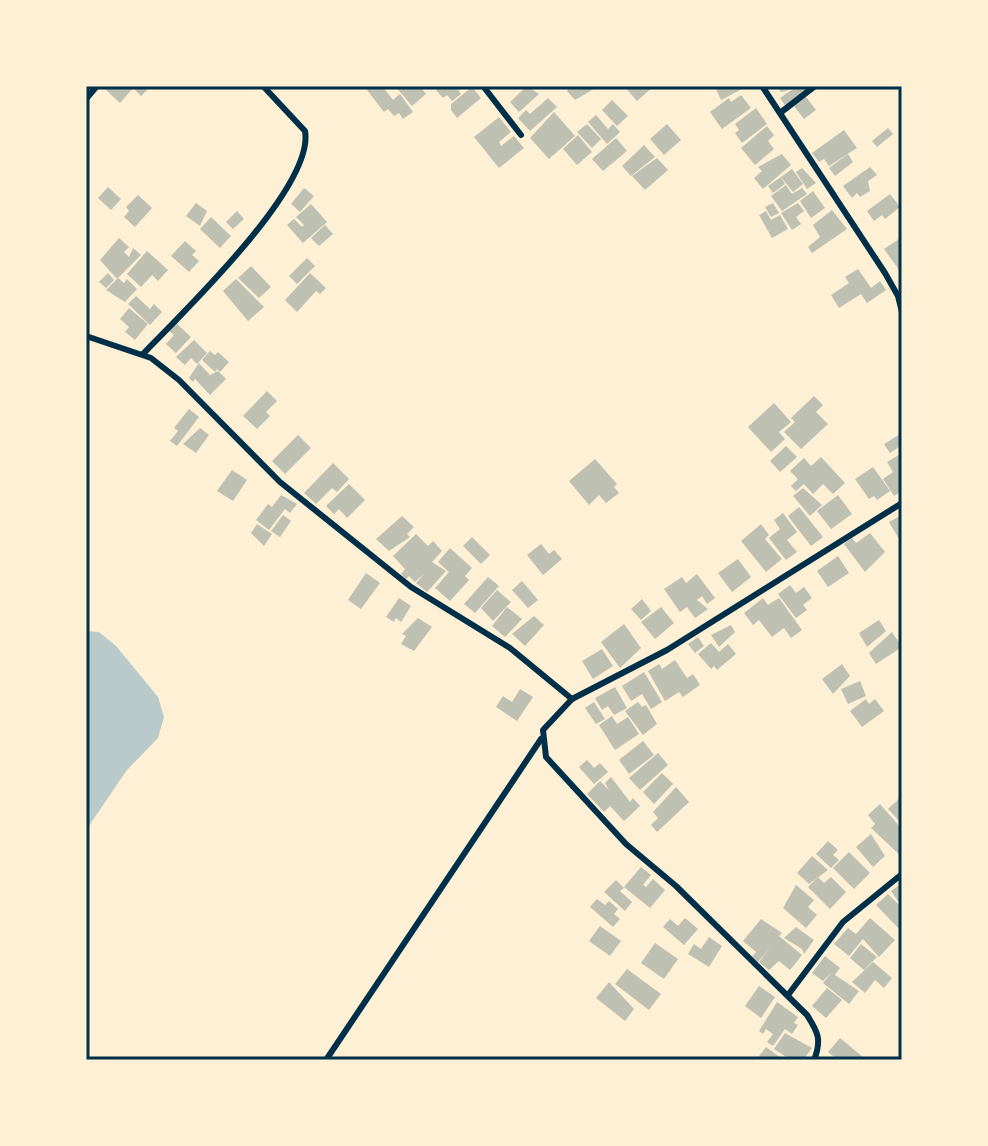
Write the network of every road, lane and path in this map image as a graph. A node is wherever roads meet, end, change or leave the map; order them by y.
1 (97, 86) edge
2 (263, 86) edge
3 (483, 86) edge
4 (762, 86) edge
5 (815, 86) edge
6 (86, 99) edge
7 (780, 113) junction
8 (521, 135) dead end
9 (900, 294) edge
10 (902, 312) edge
11 (86, 336) edge
12 (143, 354) junction
13 (902, 503) edge
14 (572, 699) junction
15 (541, 739) junction
16 (902, 874) edge
17 (788, 995) junction
18 (326, 1060) edge
19 (814, 1060) edge

1 - 6 street
2 - 12 street
3 - 8 street
4 - 7 street
5 - 7 street
7 - 9 street
9 - 10 street
11 - 12 street
12 - 14 street
13 - 14 street
14 - 15 street
15 - 17 street
15 - 18 street
16 - 17 street
17 - 19 street

